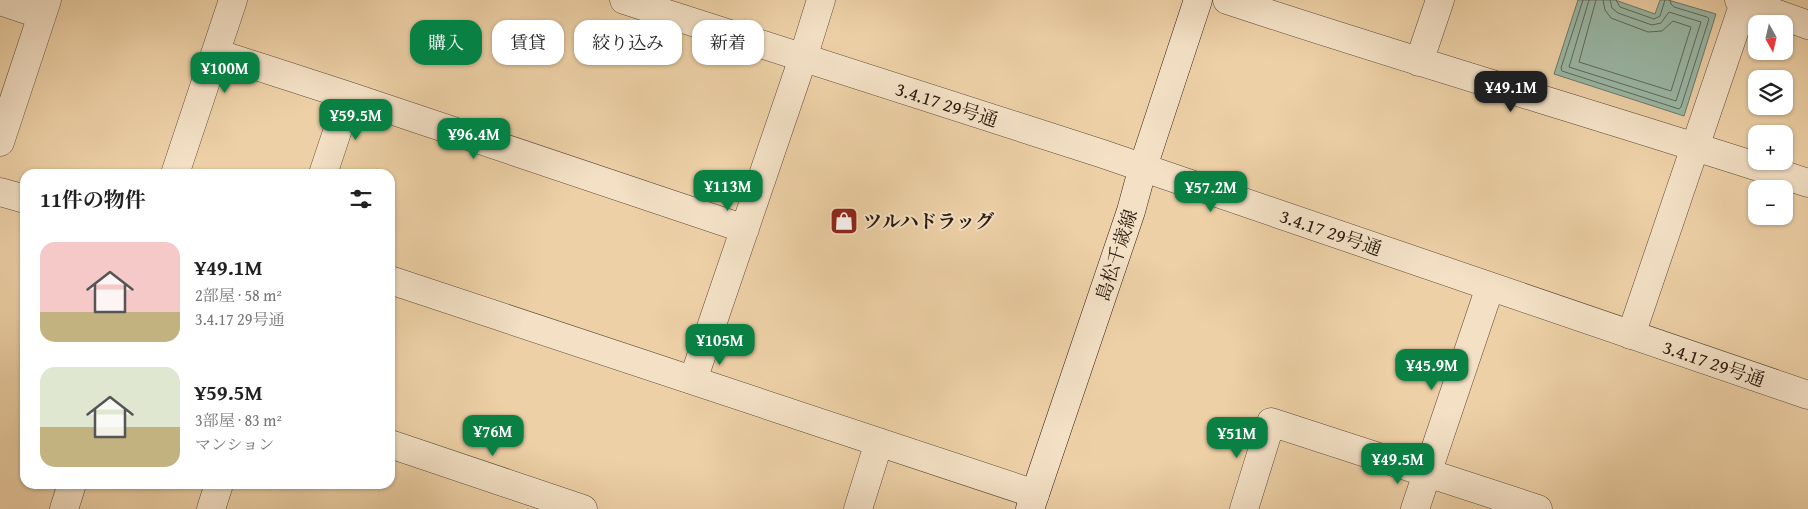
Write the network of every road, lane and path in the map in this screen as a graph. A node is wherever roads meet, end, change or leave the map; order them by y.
1 (233, 0) edge
2 (624, 0) edge
3 (821, 0) edge
4 (1198, 0) edge
5 (1227, 0) edge
6 (1440, 0) edge
7 (0, 1) edge
8 (1743, 1) edge
9 (44, 7) edge
10 (1808, 24) edge
11 (216, 53) junction
12 (803, 58) junction
13 (1419, 62) junction
14 (349, 96) junction
15 (0, 142) edge
16 (1695, 146) junction
17 (1143, 167) junction
18 (178, 169) edge
19 (325, 169) edge
20 (1808, 183) edge
21 (0, 192) edge
22 (20, 198) edge
23 (745, 229) junction
24 (395, 282) edge
25 (1490, 287) junction
26 (1631, 335) junction
27 (693, 380) junction
28 (1808, 395) edge
29 (880, 442) junction
30 (395, 446) edge
31 (1428, 472) junction
32 (217, 489) edge
33 (1033, 502) edge
34 (211, 509) edge
35 (583, 509) edge
36 (858, 509) edge
37 (1244, 509) edge
38 (1415, 509) edge
39 (1538, 509) edge

1 - 11 street
2 - 12 street, 3.4.17 29号通
3 - 12 street
4 - 17 street, 島松千歳線
5 - 13 street
6 - 13 street
7 - 9 street
8 - 10 street
8 - 16 street
9 - 15 street
11 - 14 street
11 - 18 street
12 - 17 street, 3.4.17 29号通
12 - 23 street
13 - 16 street
14 - 19 street
14 - 23 street
16 - 20 street
16 - 26 street
17 - 25 street, 3.4.17 29号通
17 - 33 street, 島松千歳線
21 - 22 street
23 - 27 street
24 - 27 street
25 - 26 street, 3.4.17 29号通
25 - 31 street
26 - 28 street, 3.4.17 29号通
27 - 29 street
29 - 33 street
29 - 36 street
30 - 35 street
31 - 37 street
31 - 38 street
31 - 39 street
32 - 34 street

